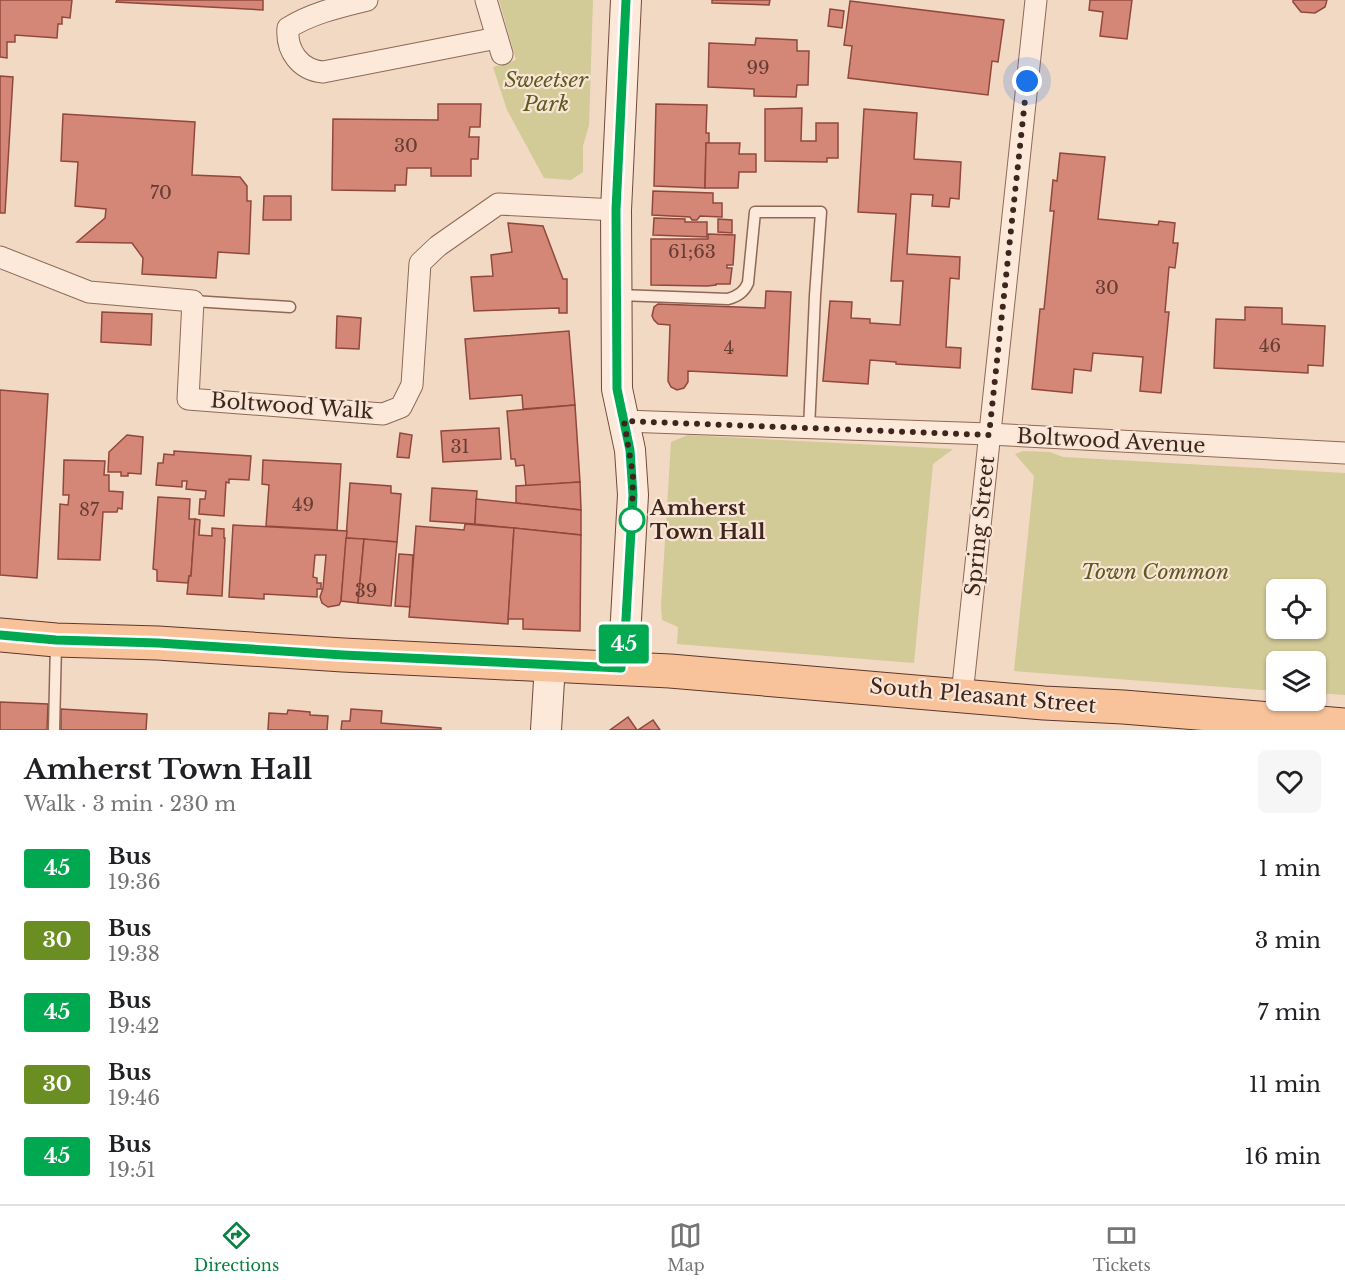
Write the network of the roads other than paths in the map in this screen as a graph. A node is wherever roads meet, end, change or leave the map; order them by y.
1 (367, 0) edge
2 (486, 0) edge
3 (626, 0) edge
4 (1036, 0) edge
5 (616, 210) junction
6 (0, 257) edge
7 (616, 295) junction
8 (193, 300) junction
9 (290, 307) dead end
10 (624, 421) junction
11 (809, 429) junction
12 (989, 435) junction
13 (1345, 453) edge
14 (0, 635) edge
15 (56, 640) junction
16 (550, 664) junction
17 (621, 668) junction
18 (962, 695) junction
19 (1282, 725) edge
20 (1345, 725) edge
21 (54, 730) edge
22 (546, 730) edge

1 - 2 street
3 - 5 main road
4 - 12 street, Spring Street
5 - 7 main road
5 - 8 street, Boltwood Walk
6 - 8 street
7 - 10 main road
7 - 11 lane
8 - 9 lane
10 - 11 street, Boltwood Avenue
10 - 17 main road
11 - 12 street, Boltwood Avenue
12 - 13 street, Boltwood Avenue
12 - 18 street, Spring Street
14 - 15 main road, South Pleasant Street
15 - 16 main road, South Pleasant Street
15 - 21 lane
16 - 17 main road, South Pleasant Street
16 - 22 main road
17 - 18 main road, South Pleasant Street
18 - 19 main road, South Pleasant Street
19 - 20 main road, South Pleasant Street

